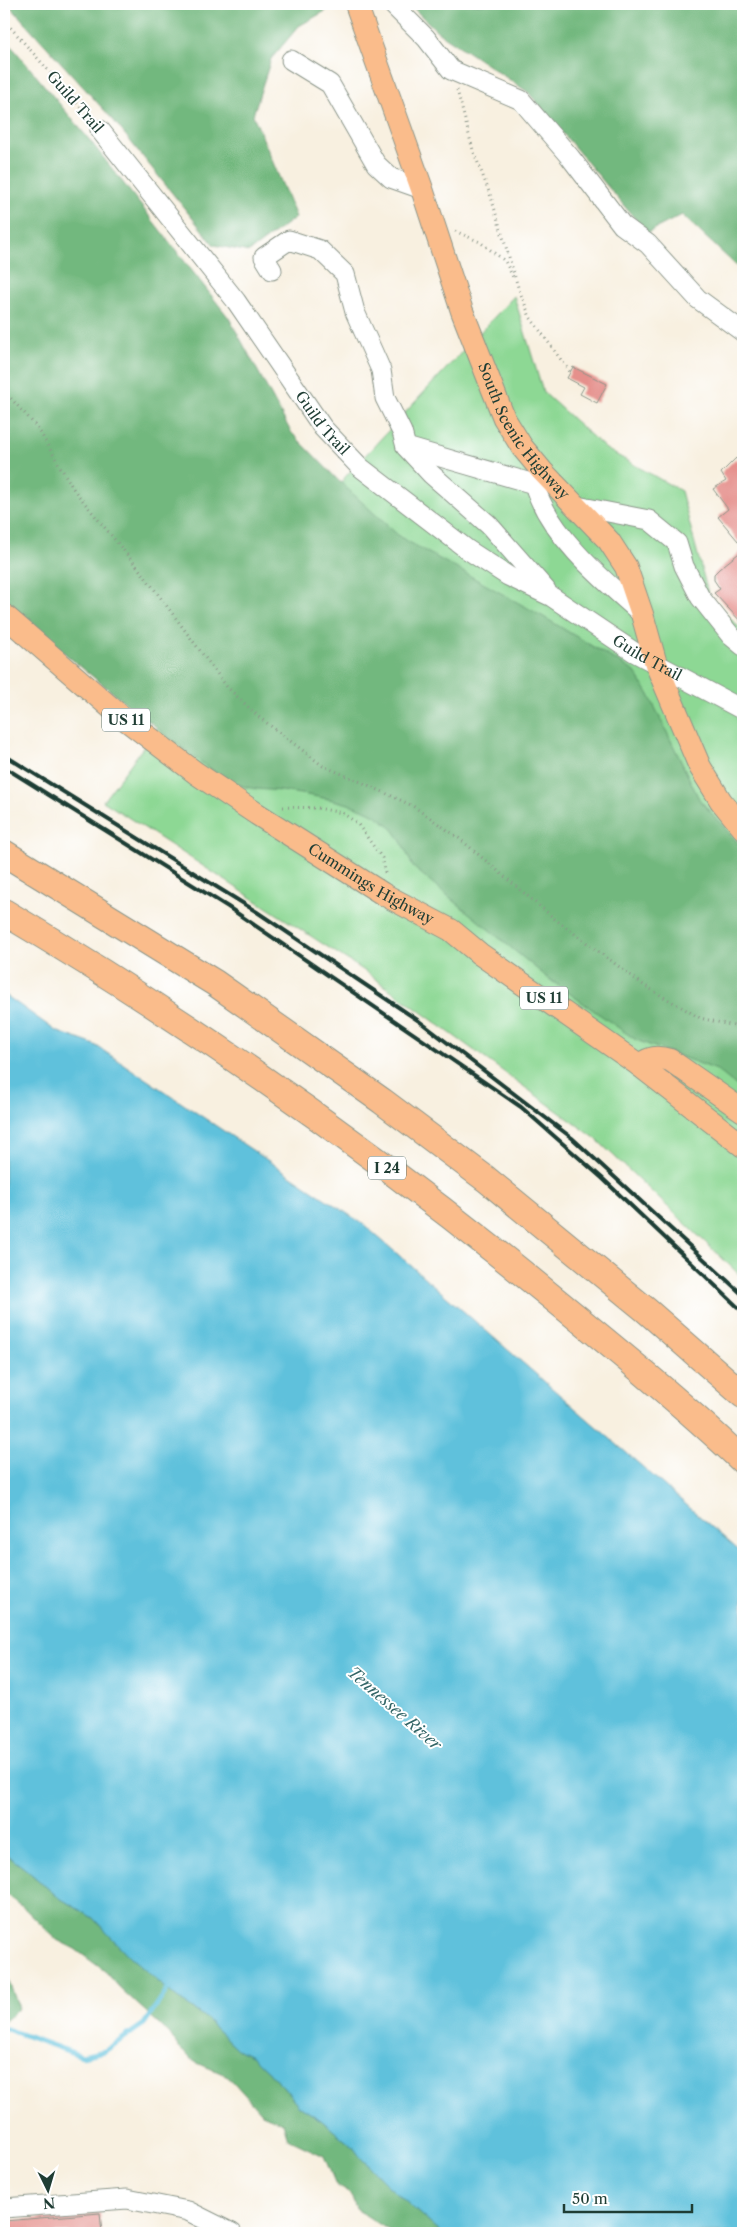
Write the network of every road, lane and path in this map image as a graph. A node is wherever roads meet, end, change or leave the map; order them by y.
1 (356, 4) edge
2 (392, 4) edge
3 (4, 20) edge
4 (291, 60) dead end
5 (451, 70) junction
6 (100, 130) joint
7 (422, 189) junction
8 (437, 234) junction
9 (272, 270) dead end
10 (518, 287) junction
11 (743, 332) edge
12 (570, 372) dead end
13 (4, 390) edge
14 (406, 447) junction
15 (538, 477) junction
16 (577, 506) junction
17 (552, 597) junction
18 (4, 614) edge
19 (642, 614) junction
20 (743, 646) edge
21 (656, 664) junction
22 (743, 710) edge
23 (254, 812) junction
24 (743, 828) edge
25 (4, 853) edge
26 (383, 894) junction
27 (4, 912) edge
28 (743, 1028) edge
29 (639, 1066) junction
30 (743, 1111) edge
31 (743, 1146) edge
32 (743, 1395) edge
33 (743, 1462) edge
34 (4, 2208) edge
35 (232, 2233) edge

1 - 7 main road, South Scenic Highway
2 - 5 street
3 - 6 path, Guild Trail
4 - 7 street
5 - 10 path
5 - 11 street
6 - 17 street, Guild Trail
7 - 8 main road, South Scenic Highway
8 - 10 path
8 - 15 main road, South Scenic Highway
9 - 14 street
10 - 12 path
13 - 28 path
14 - 15 street
14 - 17 street
15 - 16 main road, South Scenic Highway
15 - 19 street
16 - 19 main road, South Scenic Highway
16 - 20 street
17 - 21 street, Guild Trail
18 - 23 main road, Cummings Highway / US 11
19 - 21 main road, South Scenic Highway
21 - 22 street, Guild Trail
21 - 24 main road, South Scenic Highway
23 - 26 main road, Cummings Highway / US 11
23 - 26 path
25 - 32 highway
26 - 29 main road, Cummings Highway / US 11
27 - 33 highway, I 24
29 - 30 main road
29 - 31 main road, Cummings Highway / US 11
34 - 35 street

